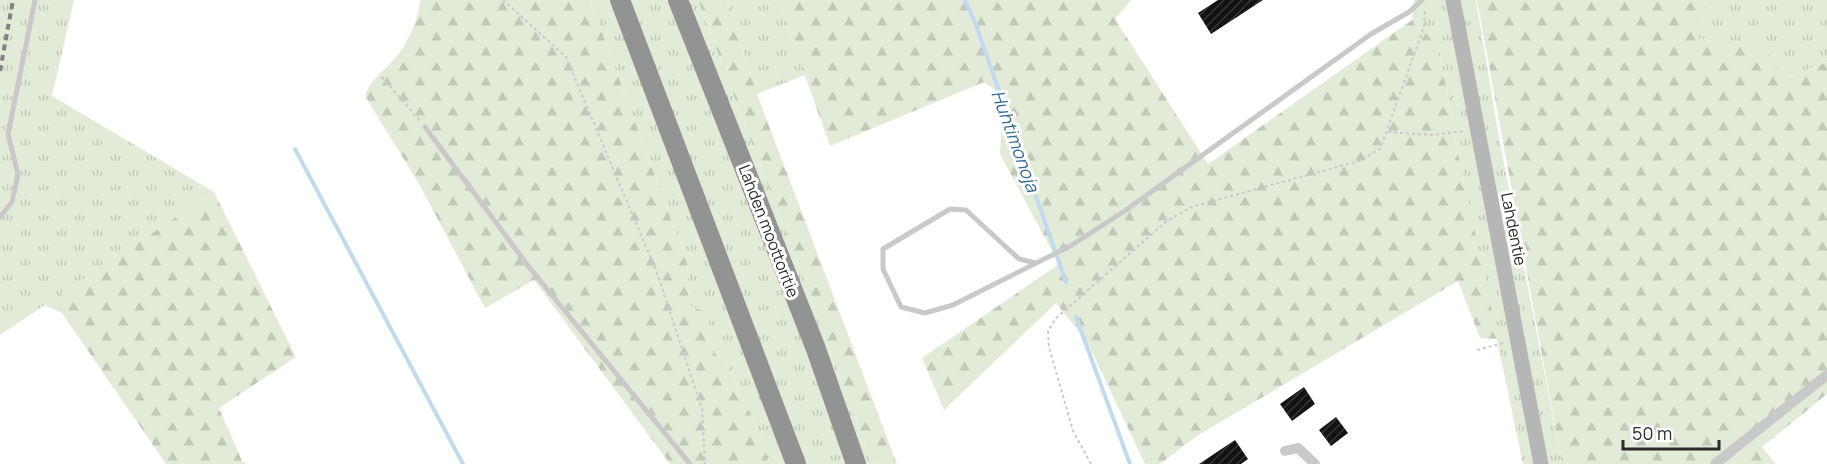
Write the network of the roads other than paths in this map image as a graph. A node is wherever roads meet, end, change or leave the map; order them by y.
1 (35, 0) edge
2 (620, 0) edge
3 (678, 0) edge
4 (1453, 0) edge
5 (1423, 3) edge
6 (425, 127) road end
7 (0, 218) edge
8 (1036, 263) junction
9 (1827, 375) edge
10 (1285, 451) dead end
11 (690, 464) edge
12 (796, 464) edge
13 (856, 464) edge
14 (1315, 464) edge
15 (1541, 464) edge
16 (1715, 464) edge

1 - 7 lane
2 - 12 highway
3 - 13 highway, Lahden moottoritie
4 - 15 main road, Lahdentie
5 - 8 lane
6 - 11 lane
8 - 8 lane
9 - 16 street
10 - 14 street

